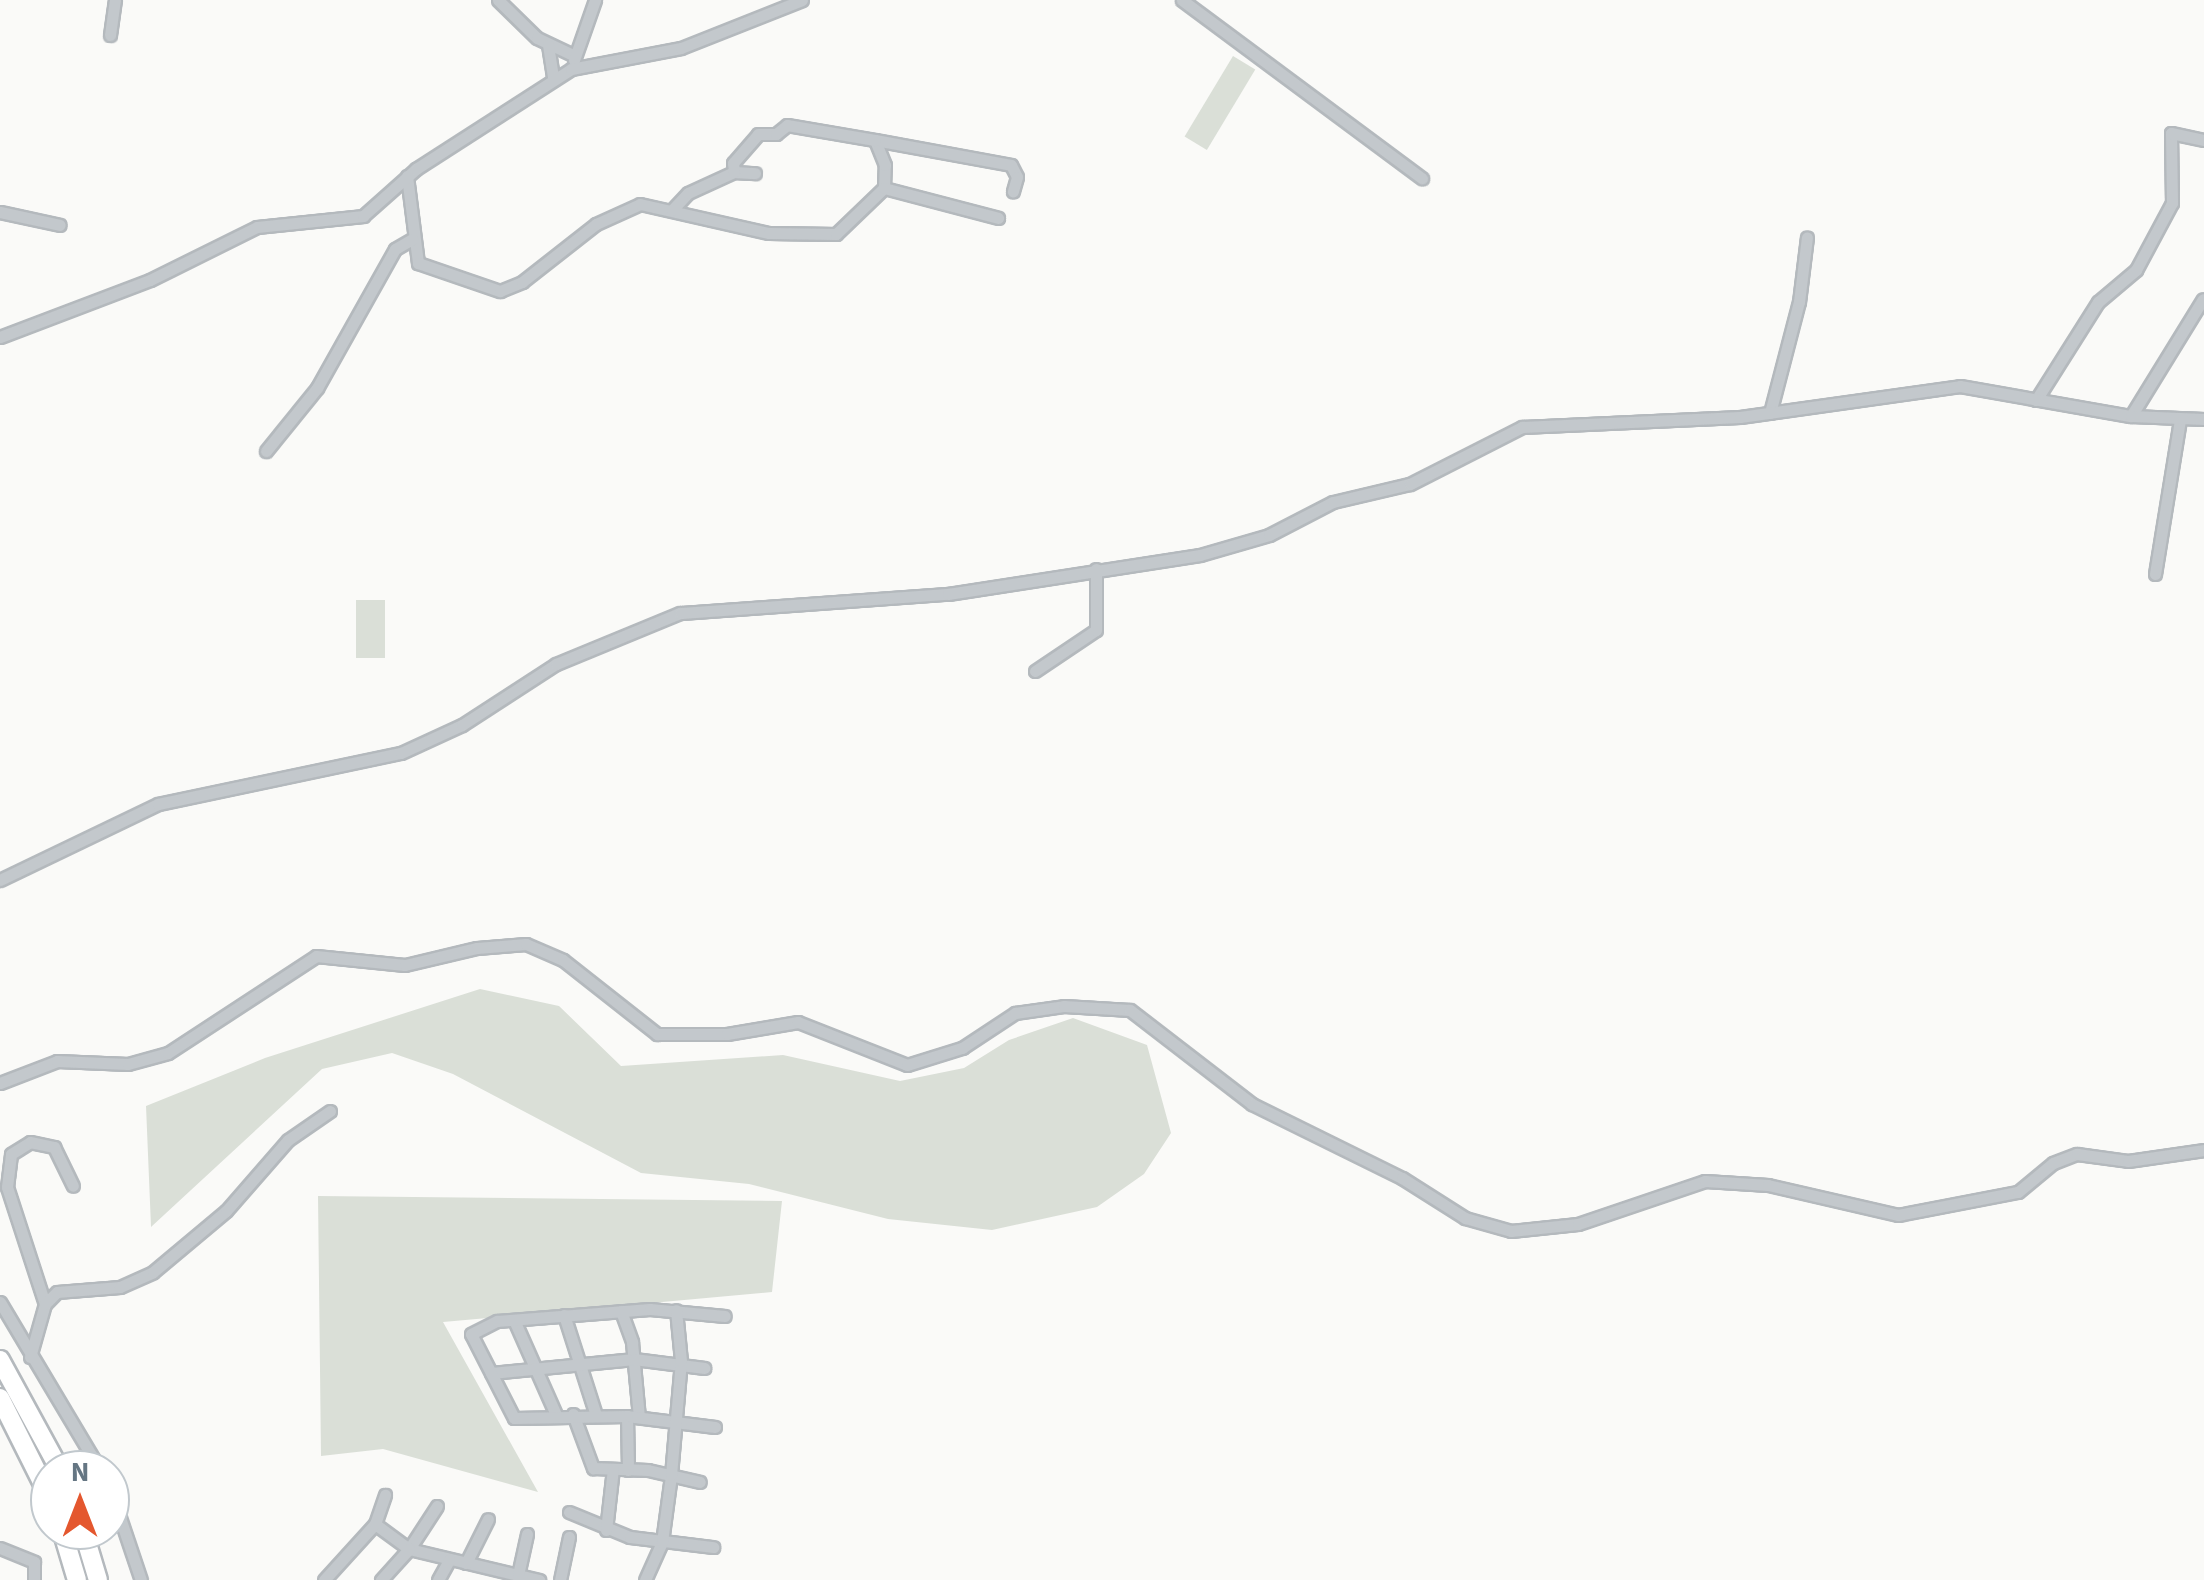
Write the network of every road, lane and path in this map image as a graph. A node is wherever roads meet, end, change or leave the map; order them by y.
1 (115, 0) edge
2 (498, 0) edge
3 (595, 0) edge
4 (802, 0) edge
5 (1182, 0) edge
6 (110, 36) dead end
7 (548, 45) junction
8 (573, 62) junction
9 (553, 78) junction
10 (875, 140) junction
11 (2204, 140) edge
12 (734, 172) junction
13 (755, 173) dead end
14 (407, 176) junction
15 (1422, 178) dead end
16 (884, 188) junction
17 (1013, 191) dead end
18 (672, 210) junction
19 (0, 212) edge
20 (998, 218) dead end
21 (60, 226) dead end
22 (1807, 237) dead end
23 (412, 238) junction
24 (2203, 299) edge
25 (0, 337) edge
26 (2036, 400) junction
27 (1770, 413) junction
28 (2131, 416) junction
29 (2180, 418) junction
30 (2204, 419) edge
31 (266, 451) dead end
32 (1096, 569) junction
33 (2155, 574) dead end
34 (1035, 671) dead end
35 (0, 880) edge
36 (0, 1082) edge
37 (330, 1111) dead end
38 (2204, 1150) edge
39 (73, 1186) dead end
40 (0, 1302) edge
41 (45, 1304) junction
42 (676, 1310) junction
43 (622, 1311) junction
44 (564, 1315) junction
45 (726, 1316) dead end
46 (514, 1320) junction
47 (30, 1357) junction
48 (634, 1359) junction
49 (0, 1360) edge
50 (681, 1361) junction
51 (579, 1362) junction
52 (533, 1368) junction
53 (704, 1368) dead end
54 (491, 1373) junction
55 (0, 1398) edge
56 (572, 1414) junction
57 (556, 1415) junction
58 (596, 1415) junction
59 (633, 1416) junction
60 (675, 1419) junction
61 (715, 1427) dead end
62 (49, 1450) edge
63 (88, 1450) edge
64 (30, 1458) edge
65 (613, 1469) junction
66 (628, 1470) junction
67 (672, 1475) junction
68 (700, 1482) dead end
69 (385, 1495) dead end
70 (436, 1506) dead end
71 (569, 1512) dead end
72 (488, 1519) dead end
73 (375, 1524) junction
74 (606, 1530) junction
75 (527, 1534) dead end
76 (570, 1537) dead end
77 (662, 1542) junction
78 (130, 1547) edge
79 (713, 1547) dead end
80 (0, 1548) edge
81 (409, 1549) junction
82 (68, 1550) edge
83 (89, 1550) edge
84 (449, 1560) junction
85 (466, 1563) junction
86 (488, 1575) edge
87 (529, 1578) edge
88 (34, 1580) edge
89 (77, 1580) edge
90 (98, 1580) edge
91 (141, 1580) edge
92 (324, 1580) edge
93 (381, 1580) edge
94 (438, 1580) edge
95 (560, 1580) edge
96 (645, 1580) edge

1 - 6 street
2 - 7 street
3 - 8 street
4 - 8 street
5 - 15 street
7 - 8 street
7 - 9 street
8 - 9 street
9 - 14 street
10 - 12 street
10 - 16 street
10 - 17 street
11 - 26 street
12 - 13 street
12 - 18 street
14 - 23 street
14 - 25 street
16 - 18 street
16 - 20 street
18 - 23 street
19 - 21 street
22 - 27 street
23 - 31 street
24 - 28 street
26 - 27 street
26 - 28 street
27 - 32 street
28 - 29 street
29 - 30 street
29 - 33 street
32 - 34 street
32 - 35 street
36 - 38 street
37 - 41 street
39 - 41 street
40 - 47 street
41 - 47 street
42 - 43 street
42 - 45 street
42 - 50 street
43 - 44 street
43 - 48 street
44 - 46 street
44 - 51 street
46 - 52 street
46 - 54 street
47 - 63 street
48 - 50 street
48 - 51 street
48 - 59 street
49 - 62 highway
50 - 53 street
50 - 60 street
51 - 52 street
51 - 58 street
52 - 54 street
52 - 57 street
54 - 57 street
55 - 64 highway
56 - 57 street
56 - 58 street
56 - 65 street
58 - 59 street
59 - 60 street
59 - 66 street
60 - 61 street
60 - 67 street
65 - 66 street
65 - 74 street
66 - 67 street
67 - 68 street
67 - 77 street
69 - 73 street
70 - 81 street
71 - 74 street
72 - 85 street
73 - 81 street
73 - 92 street
74 - 77 street
75 - 87 street
76 - 95 street
77 - 79 street
77 - 96 street
78 - 91 street
80 - 88 street
81 - 84 street
81 - 93 street
82 - 89 highway
83 - 90 highway
84 - 85 street
84 - 94 street
85 - 86 street
86 - 87 street

